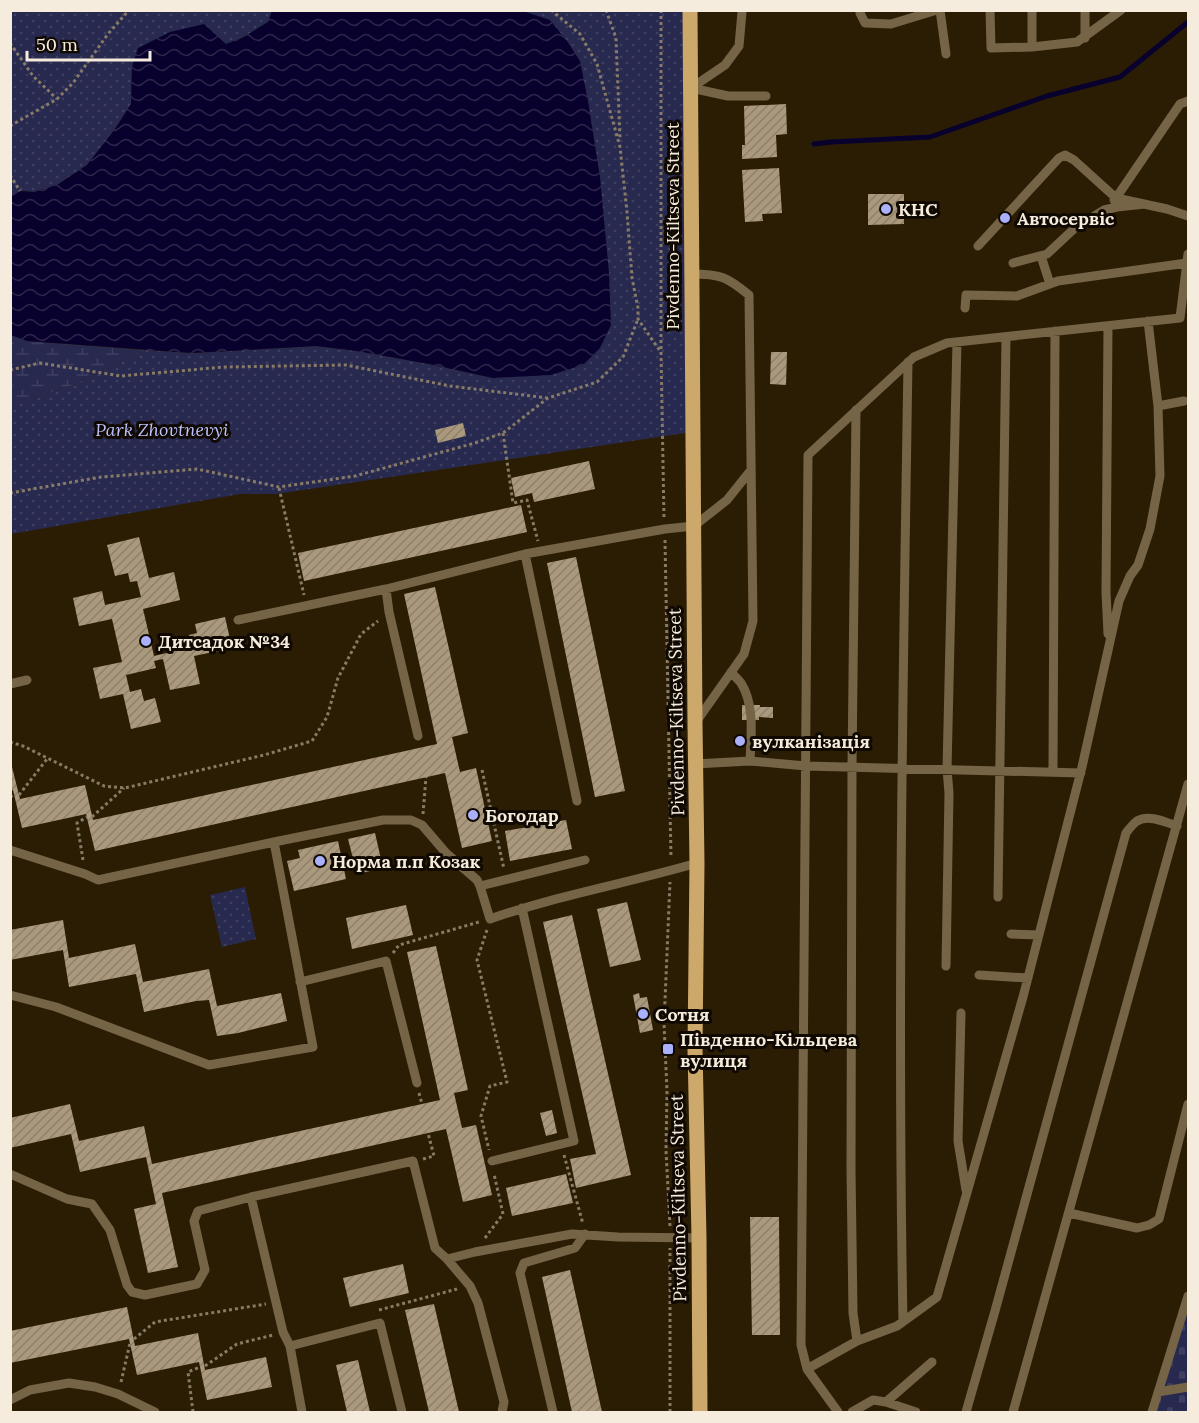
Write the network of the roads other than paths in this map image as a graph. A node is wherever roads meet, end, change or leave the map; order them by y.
1 (690, 10) edge
2 (860, 10) edge
3 (939, 10) edge
4 (990, 10) edge
5 (1032, 10) edge
6 (1085, 10) edge
7 (1121, 10) edge
8 (742, 12) edge
9 (1085, 38) junction
10 (1032, 47) junction
11 (946, 54) dead end
12 (691, 88) junction
13 (766, 96) dead end
14 (1188, 101) edge
15 (1116, 198) junction
16 (1145, 204) junction
17 (1104, 210) junction
18 (1188, 216) edge
19 (978, 246) dead end
20 (1041, 256) junction
21 (1188, 258) edge
22 (1013, 263) dead end
23 (692, 274) junction
24 (1050, 284) junction
25 (965, 308) dead end
26 (1148, 321) junction
27 (1108, 326) junction
28 (1055, 331) junction
29 (1006, 337) junction
30 (957, 342) junction
31 (908, 362) junction
32 (1184, 401) dead end
33 (1158, 406) junction
34 (856, 410) junction
35 (751, 470) junction
36 (694, 526) junction
37 (525, 554) junction
38 (386, 589) junction
39 (238, 620) dead end
40 (1108, 648) junction
41 (731, 672) junction
42 (27, 680) dead end
43 (10, 684) edge
44 (695, 724) junction
45 (418, 736) dead end
46 (750, 761) junction
47 (695, 764) junction
48 (806, 766) junction
49 (852, 767) junction
50 (901, 768) junction
51 (947, 769) junction
52 (999, 770) junction
53 (1053, 772) junction
54 (1081, 772) junction
55 (1188, 784) edge
56 (577, 801) dead end
57 (1177, 826) junction
58 (274, 842) junction
59 (10, 850) edge
60 (585, 860) dead end
61 (697, 863) junction
62 (480, 886) junction
63 (998, 897) dead end
64 (522, 908) junction
65 (1011, 934) dead end
66 (1039, 934) junction
67 (946, 966) dead end
68 (979, 975) dead end
69 (1028, 978) junction
70 (300, 982) junction
71 (10, 995) edge
72 (961, 1013) dead end
73 (417, 1083) dead end
74 (1188, 1104) edge
75 (492, 1161) road end
76 (10, 1174) edge
77 (966, 1195) junction
78 (251, 1197) junction
79 (1069, 1213) junction
80 (585, 1234) junction
81 (699, 1238) junction
82 (447, 1259) junction
83 (1188, 1296) edge
84 (903, 1322) junction
85 (857, 1341) junction
86 (290, 1346) junction
87 (932, 1362) dead end
88 (807, 1369) junction
89 (1188, 1387) edge
90 (1158, 1392) junction
91 (10, 1400) edge
92 (886, 1402) junction
93 (154, 1413) edge
94 (302, 1413) edge
95 (402, 1413) edge
96 (502, 1413) edge
97 (553, 1413) edge
98 (700, 1413) edge
99 (837, 1413) edge
100 (852, 1413) edge
101 (916, 1413) edge
102 (966, 1413) edge
103 (1013, 1413) edge
104 (1152, 1413) edge

1 - 12 main road, Pivdenno-Kiltseva Street
2 - 3 lane
3 - 11 lane
4 - 10 lane
5 - 10 lane
6 - 9 lane
7 - 9 lane
8 - 12 lane
9 - 10 lane
12 - 13 lane
12 - 23 main road, Pivdenno-Kiltseva Street
14 - 15 lane
15 - 16 lane
15 - 17 lane
15 - 19 lane
16 - 17 lane
16 - 18 lane
17 - 20 lane
20 - 22 lane
20 - 24 lane
21 - 24 lane
21 - 26 lane
23 - 35 lane
23 - 36 main road, Pivdenno-Kiltseva Street
24 - 25 lane
26 - 27 lane
26 - 33 lane
27 - 28 lane
27 - 40 lane
28 - 29 lane
28 - 53 lane
29 - 30 lane
29 - 52 lane
30 - 31 lane
30 - 51 lane
31 - 34 lane
31 - 50 lane
32 - 33 lane
33 - 40 lane
34 - 48 lane
34 - 49 lane
35 - 36 lane
35 - 41 lane
36 - 37 lane
36 - 44 main road, Pivdenno-Kiltseva Street
37 - 38 lane
37 - 56 lane
38 - 39 lane
38 - 45 lane
40 - 54 lane
41 - 44 lane
41 - 46 lane
42 - 43 lane
44 - 47 main road, Pivdenno-Kiltseva Street
46 - 47 lane
46 - 48 lane
47 - 61 main road, Pivdenno-Kiltseva Street
48 - 49 lane
48 - 88 lane
49 - 50 lane
49 - 85 lane
50 - 51 lane
50 - 84 lane
51 - 52 lane
51 - 67 lane
52 - 53 lane
52 - 63 lane
53 - 54 lane
54 - 66 lane
55 - 57 lane
57 - 79 lane
57 - 102 lane
58 - 59 lane
58 - 62 lane
58 - 70 lane
60 - 62 lane
61 - 64 lane
61 - 81 main road, Pivdenno-Kiltseva Street
62 - 64 lane
64 - 75 lane
65 - 66 lane
66 - 69 lane
68 - 69 lane
69 - 77 lane
70 - 71 lane
70 - 73 lane
72 - 77 lane
74 - 79 lane
76 - 78 lane
77 - 84 lane
78 - 82 lane
78 - 86 lane
79 - 103 lane
80 - 81 lane
80 - 82 lane
80 - 97 lane
81 - 98 main road, Pivdenno-Kiltseva Street
82 - 96 lane
83 - 90 lane
84 - 85 lane
85 - 88 lane
86 - 94 lane
86 - 95 lane
87 - 92 lane
88 - 99 lane
89 - 90 lane
90 - 104 lane
91 - 93 lane
92 - 100 lane
92 - 101 lane

